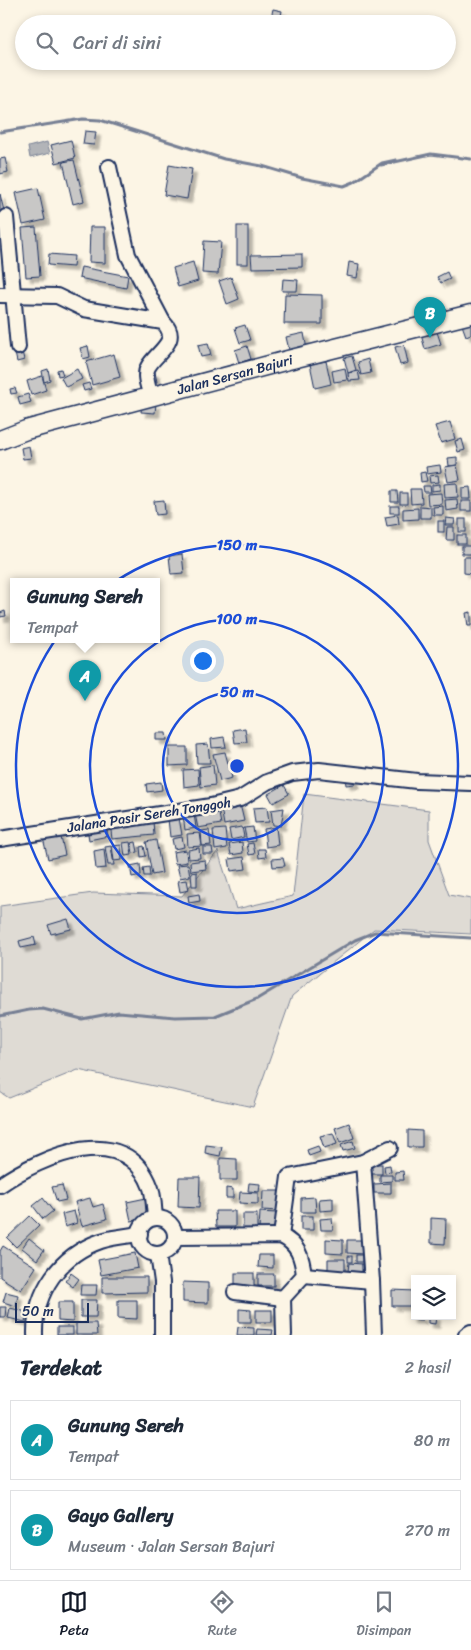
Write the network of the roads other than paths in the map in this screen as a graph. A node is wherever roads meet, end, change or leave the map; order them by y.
1 (109, 166) dead end
2 (6, 217) dead end
3 (6, 295) edge
4 (471, 314) edge
5 (163, 322) junction
6 (18, 347) dead end
7 (151, 397) junction
8 (0, 440) edge
9 (471, 783) edge
10 (0, 839) edge
11 (390, 1148) dead end
12 (363, 1162) junction
13 (0, 1185) edge
14 (155, 1218) junction
15 (140, 1234) junction
16 (281, 1236) junction
17 (176, 1237) junction
18 (158, 1254) junction
19 (304, 1275) junction
20 (372, 1280) junction
21 (235, 1292) dead end
22 (283, 1298) junction
23 (471, 1332) edge
24 (35, 1335) edge
25 (162, 1335) edge
26 (284, 1335) edge
27 (374, 1335) edge
28 (466, 1335) edge

1 - 5 street
2 - 3 street
3 - 5 street
3 - 6 street
4 - 7 main road, Jalan Sersan Bajuri
5 - 7 street
7 - 8 main road, Jalan Sersan Bajuri
9 - 10 street, Jalana Pasir Sereh Tonggoh
11 - 12 street
12 - 16 street
12 - 20 street
13 - 14 street
14 - 15 street
14 - 17 street
15 - 18 street
15 - 24 street
16 - 17 street
16 - 19 street
17 - 18 street
18 - 25 street
19 - 20 street
19 - 22 street
20 - 27 street
21 - 22 street
22 - 26 street
23 - 28 street

